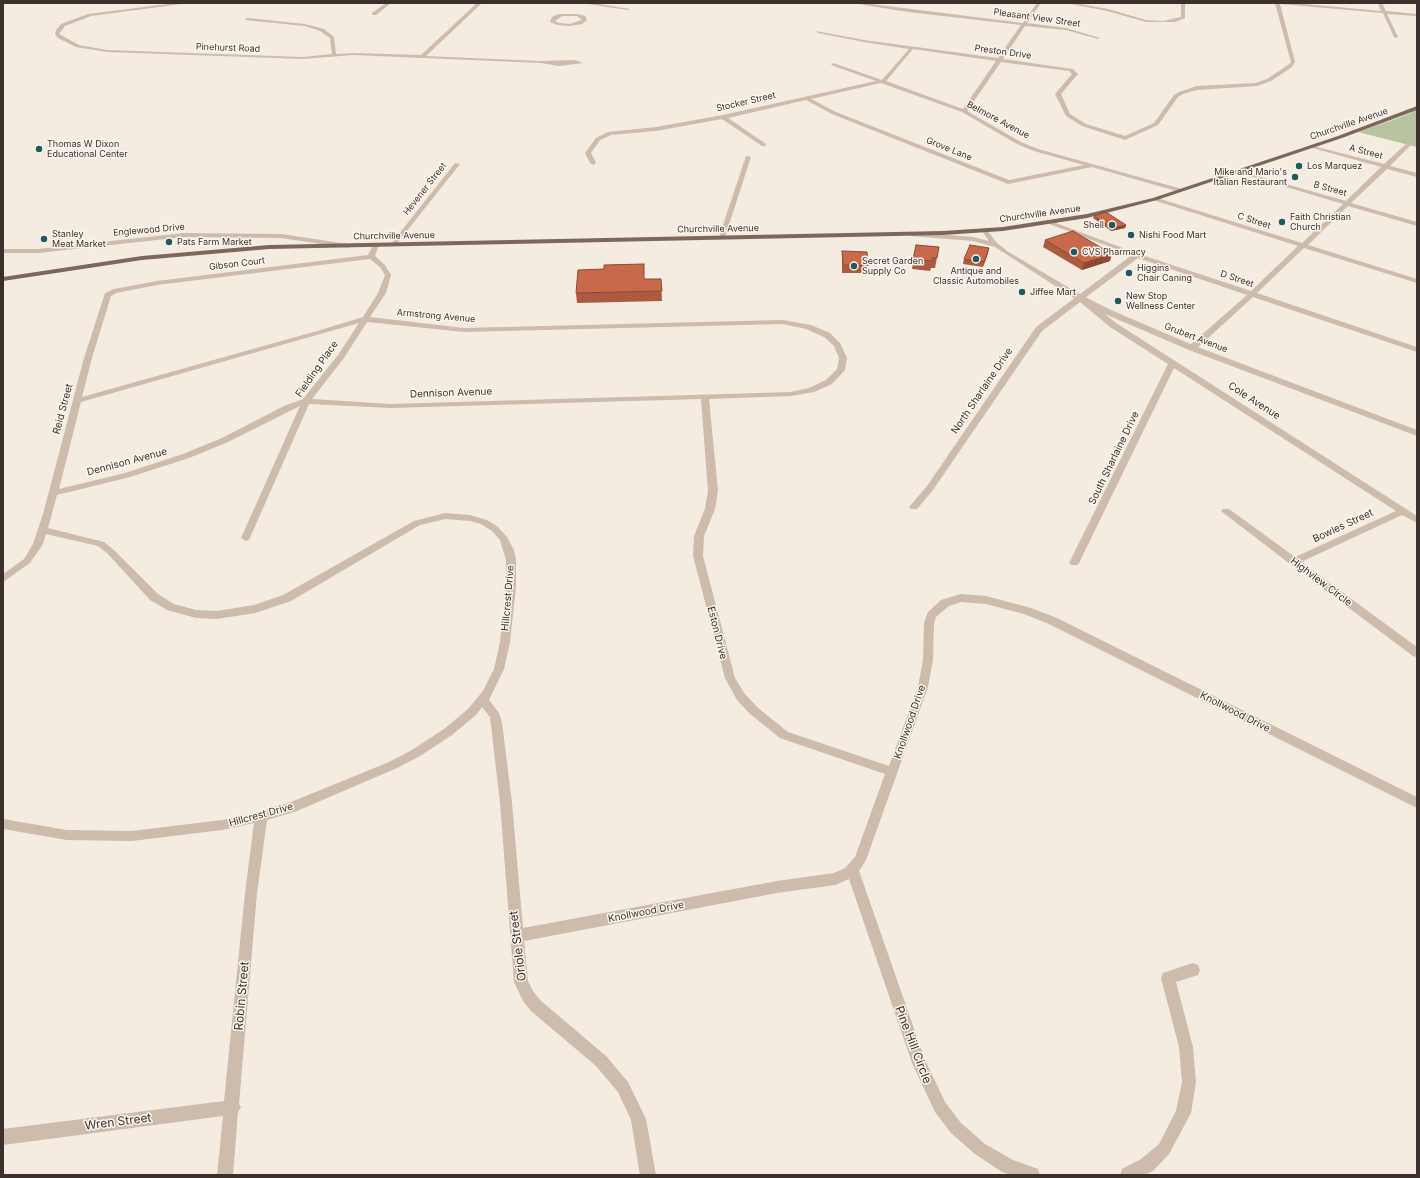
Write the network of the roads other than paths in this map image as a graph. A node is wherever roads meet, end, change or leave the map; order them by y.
1 (188, 3) edge
2 (389, 3) edge
3 (480, 3) edge
4 (583, 3) edge
5 (854, 3) edge
6 (1038, 3) edge
7 (1068, 3) edge
8 (1182, 3) edge
9 (1278, 3) edge
10 (1380, 3) edge
11 (628, 9) dead end
12 (1385, 12) junction
13 (374, 14) dead end
14 (573, 15) junction
15 (1417, 15) edge
16 (247, 19) dead end
17 (1025, 24) junction
18 (818, 32) dead end
19 (1396, 36) dead end
20 (1098, 38) dead end
21 (912, 48) junction
22 (334, 56) junction
23 (422, 57) junction
24 (1000, 60) junction
25 (542, 62) junction
26 (833, 64) dead end
27 (884, 81) junction
28 (806, 98) junction
29 (1417, 108) edge
30 (964, 111) junction
31 (723, 117) junction
32 (764, 145) dead end
33 (1408, 145) dead end
34 (1311, 146) junction
35 (748, 157) dead end
36 (593, 163) dead end
37 (456, 164) dead end
38 (1092, 166) junction
39 (1385, 166) junction
40 (1238, 170) junction
41 (1417, 175) edge
42 (1180, 190) junction
43 (1155, 198) junction
44 (1346, 204) junction
45 (1051, 223) junction
46 (1417, 224) edge
47 (985, 231) junction
48 (906, 234) junction
49 (274, 237) junction
50 (722, 238) junction
51 (393, 245) junction
52 (1301, 245) junction
53 (348, 246) junction
54 (376, 246) junction
55 (997, 246) junction
56 (269, 247) junction
57 (3, 250) edge
58 (1137, 254) junction
59 (371, 258) junction
60 (3, 279) edge
61 (1417, 281) edge
62 (1252, 294) junction
63 (108, 295) joint
64 (1080, 298) junction
65 (364, 320) junction
66 (1192, 348) junction
67 (1417, 350) edge
68 (842, 353) joint
69 (1173, 362) junction
70 (705, 397) junction
71 (76, 400) junction
72 (306, 401) junction
73 (1417, 433) edge
74 (53, 493) junction
75 (914, 507) dead end
76 (1226, 511) dead end
77 (1403, 511) junction
78 (1417, 520) edge
79 (42, 530) junction
80 (246, 538) dead end
81 (1293, 562) junction
82 (1074, 563) dead end
83 (3, 579) edge
84 (1417, 653) edge
85 (483, 700) junction
86 (893, 772) junction
87 (1417, 802) edge
88 (261, 816) junction
89 (3, 824) edge
90 (852, 870) junction
91 (516, 936) junction
92 (1193, 970) dead end
93 (233, 1107) junction
94 (3, 1137) edge
95 (225, 1175) edge
96 (648, 1175) edge
97 (1032, 1175) edge
98 (1128, 1175) edge

1 - 22 street, Pinehurst Road
2 - 13 street
3 - 23 street
4 - 11 street
4 - 14 street
5 - 17 street, Pleasant View Street
6 - 17 street
7 - 8 street
9 - 12 street
9 - 24 street, Preston Drive
10 - 12 street
12 - 15 street
12 - 19 street
14 - 14 street
16 - 22 street
17 - 20 street, Pleasant View Street
17 - 24 street
18 - 21 street, Preston Drive
21 - 24 street, Preston Drive
21 - 27 street
22 - 23 street, Pinehurst Road
23 - 25 street, Pinehurst Road
24 - 30 street
25 - 25 street, Pinehurst Road
26 - 27 street, Belmore Avenue
27 - 28 street, Stocker Street
27 - 30 street, Belmore Avenue
28 - 31 street, Stocker Street
28 - 38 street, Grove Lane
29 - 34 main road, Churchville Avenue
30 - 38 street, Belmore Avenue
31 - 32 street
31 - 36 street, Stocker Street
33 - 39 street
34 - 39 street, A Street
34 - 40 main road, Churchville Avenue
35 - 50 street
37 - 51 street, Hevener Street
38 - 42 street, Belmore Avenue
39 - 41 street, A Street
39 - 44 street
40 - 42 main road, Churchville Avenue
40 - 44 street, B Street
42 - 43 main road, Churchville Avenue
43 - 45 main road, Churchville Avenue
43 - 52 street, C Street
44 - 46 street, B Street
44 - 52 street
45 - 47 main road, Churchville Avenue
45 - 58 street, D Street
47 - 48 main road, Churchville Avenue
47 - 55 street, Grubert Avenue
48 - 50 main road, Churchville Avenue
48 - 55 street
49 - 53 street, Englewood Drive
49 - 56 street
49 - 57 street, Englewood Drive
50 - 51 main road, Churchville Avenue
51 - 54 main road, Churchville Avenue
52 - 61 street, C Street
52 - 62 street
53 - 54 main road, Churchville Avenue
53 - 56 main road, Churchville Avenue
54 - 59 street
55 - 64 street, Grubert Avenue
56 - 60 main road, Churchville Avenue
58 - 62 street, D Street
58 - 64 street, North Sharlaine Drive
59 - 63 street, Gibson Court
59 - 65 street, Fielding Place
62 - 66 street
62 - 67 street, D Street
63 - 71 street, Reid Street
64 - 66 street, Grubert Avenue
64 - 69 street, Cole Avenue
64 - 75 street, North Sharlaine Drive
65 - 68 street, Armstrong Avenue
65 - 71 street, Armstrong Avenue
65 - 72 street, Fielding Place
66 - 73 street, Grubert Avenue
68 - 70 street, Dennison Avenue
69 - 77 street, Cole Avenue
69 - 82 street, South Sharlaine Drive
70 - 72 street, Dennison Avenue
70 - 86 street, Eston Drive
71 - 74 street, Reid Street
72 - 74 street, Dennison Avenue
72 - 80 street, Fielding Place
74 - 79 street, Reid Street
76 - 81 street, Highview Circle
77 - 78 street, Cole Avenue
77 - 81 street, Bowles Street
79 - 83 street
79 - 85 street, Hillcrest Drive
81 - 84 street, Highview Circle
85 - 88 street, Hillcrest Drive
85 - 91 street, Oriole Street
86 - 87 street, Knollwood Drive
86 - 90 street, Knollwood Drive
88 - 89 street, Hillcrest Drive
88 - 93 street, Robin Street
90 - 91 street, Knollwood Drive
90 - 97 street, Pine Hill Circle
91 - 96 street, Oriole Street
92 - 98 street
93 - 94 street, Wren Street
93 - 95 street, Robin Street

